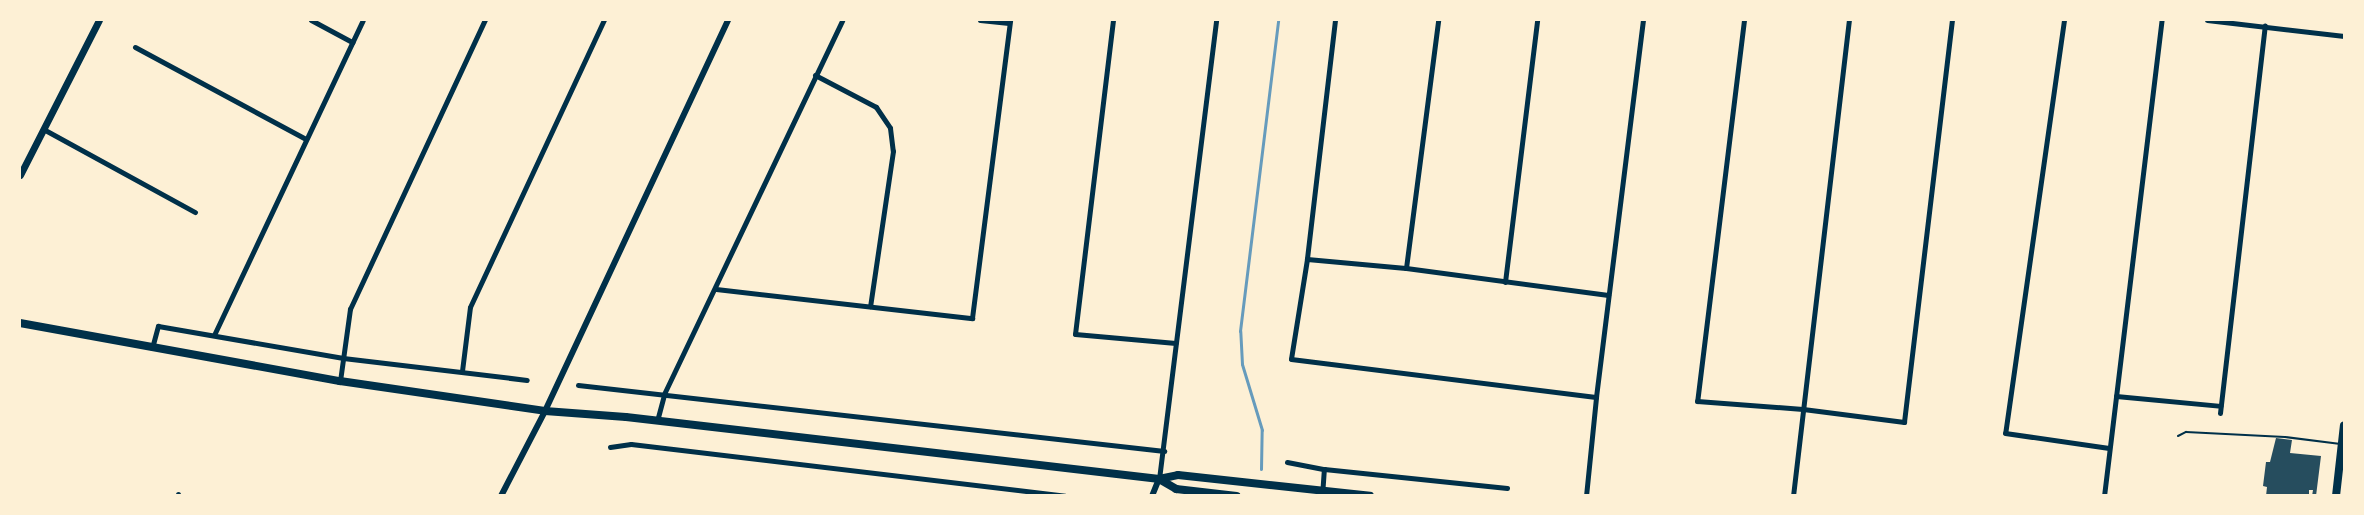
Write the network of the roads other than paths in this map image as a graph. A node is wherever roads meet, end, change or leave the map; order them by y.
1 (99, 20) edge
2 (311, 20) edge
3 (363, 20) edge
4 (485, 20) edge
5 (604, 20) edge
6 (729, 20) edge
7 (842, 20) edge
8 (980, 20) edge
9 (1113, 20) edge
10 (1216, 20) edge
11 (1335, 20) edge
12 (1438, 20) edge
13 (1537, 20) edge
14 (1643, 20) edge
15 (1744, 20) edge
16 (1849, 20) edge
17 (1952, 20) edge
18 (2064, 20) edge
19 (2162, 20) edge
20 (2207, 20) edge
21 (1010, 21) edge
22 (2265, 26) junction
23 (2344, 36) edge
24 (352, 42) junction
25 (135, 47) dead end
26 (815, 75) junction
27 (45, 130) junction
28 (306, 138) junction
29 (20, 175) edge
30 (195, 212) dead end
31 (1307, 259) junction
32 (1406, 268) junction
33 (1505, 282) junction
34 (716, 289) junction
35 (1608, 295) junction
36 (870, 306) junction
37 (20, 323) edge
38 (214, 335) junction
39 (1176, 343) junction
40 (152, 348) junction
41 (343, 358) junction
42 (462, 371) junction
43 (527, 380) dead end
44 (340, 381) junction
45 (578, 385) dead end
46 (664, 394) junction
47 (2116, 396) junction
48 (1596, 397) junction
49 (2221, 406) junction
50 (1803, 409) junction
51 (545, 411) junction
52 (2220, 413) dead end
53 (657, 421) junction
54 (2344, 424) edge
55 (2178, 436) dead end
56 (2342, 444) junction
57 (610, 447) dead end
58 (2109, 448) junction
59 (1164, 451) junction
60 (1287, 462) dead end
61 (1324, 469) junction
62 (1159, 479) junction
63 (1507, 488) dead end
64 (1323, 493) edge
65 (501, 495) edge
66 (1065, 495) edge
67 (1152, 495) edge
68 (1237, 495) edge
69 (1370, 495) edge
70 (1586, 495) edge
71 (1793, 495) edge
72 (2104, 495) edge
73 (2336, 495) edge

1 - 27 main road
2 - 24 street
3 - 24 street
4 - 41 street
5 - 42 street
6 - 51 street
7 - 26 street
8 - 21 street
9 - 39 street
10 - 39 street
11 - 31 street
12 - 32 street
13 - 33 street
14 - 35 street
15 - 50 street
16 - 50 street
17 - 50 street
18 - 58 street
19 - 47 street
20 - 22 street
21 - 36 street
22 - 23 street
22 - 49 street
24 - 28 street
25 - 28 street
26 - 34 street
26 - 36 street
27 - 29 main road
27 - 30 street
28 - 38 street
31 - 32 street
31 - 48 street
32 - 33 street
33 - 35 street
34 - 36 street
34 - 46 street
35 - 48 street
37 - 40 main road
38 - 40 street
38 - 41 street
39 - 59 street
40 - 44 main road
41 - 42 street
41 - 44 street
42 - 43 street
44 - 51 main road
45 - 46 street
46 - 53 street
46 - 59 street
47 - 49 street
47 - 58 street
48 - 70 street
49 - 52 street
50 - 71 street
51 - 53 main road
51 - 65 street
53 - 62 main road
54 - 56 main road
55 - 56 lane
56 - 73 main road
57 - 66 street
58 - 72 street
59 - 62 street
60 - 61 street
61 - 63 street
61 - 64 street
62 - 64 main road
62 - 67 street
62 - 68 main road
64 - 69 main road

